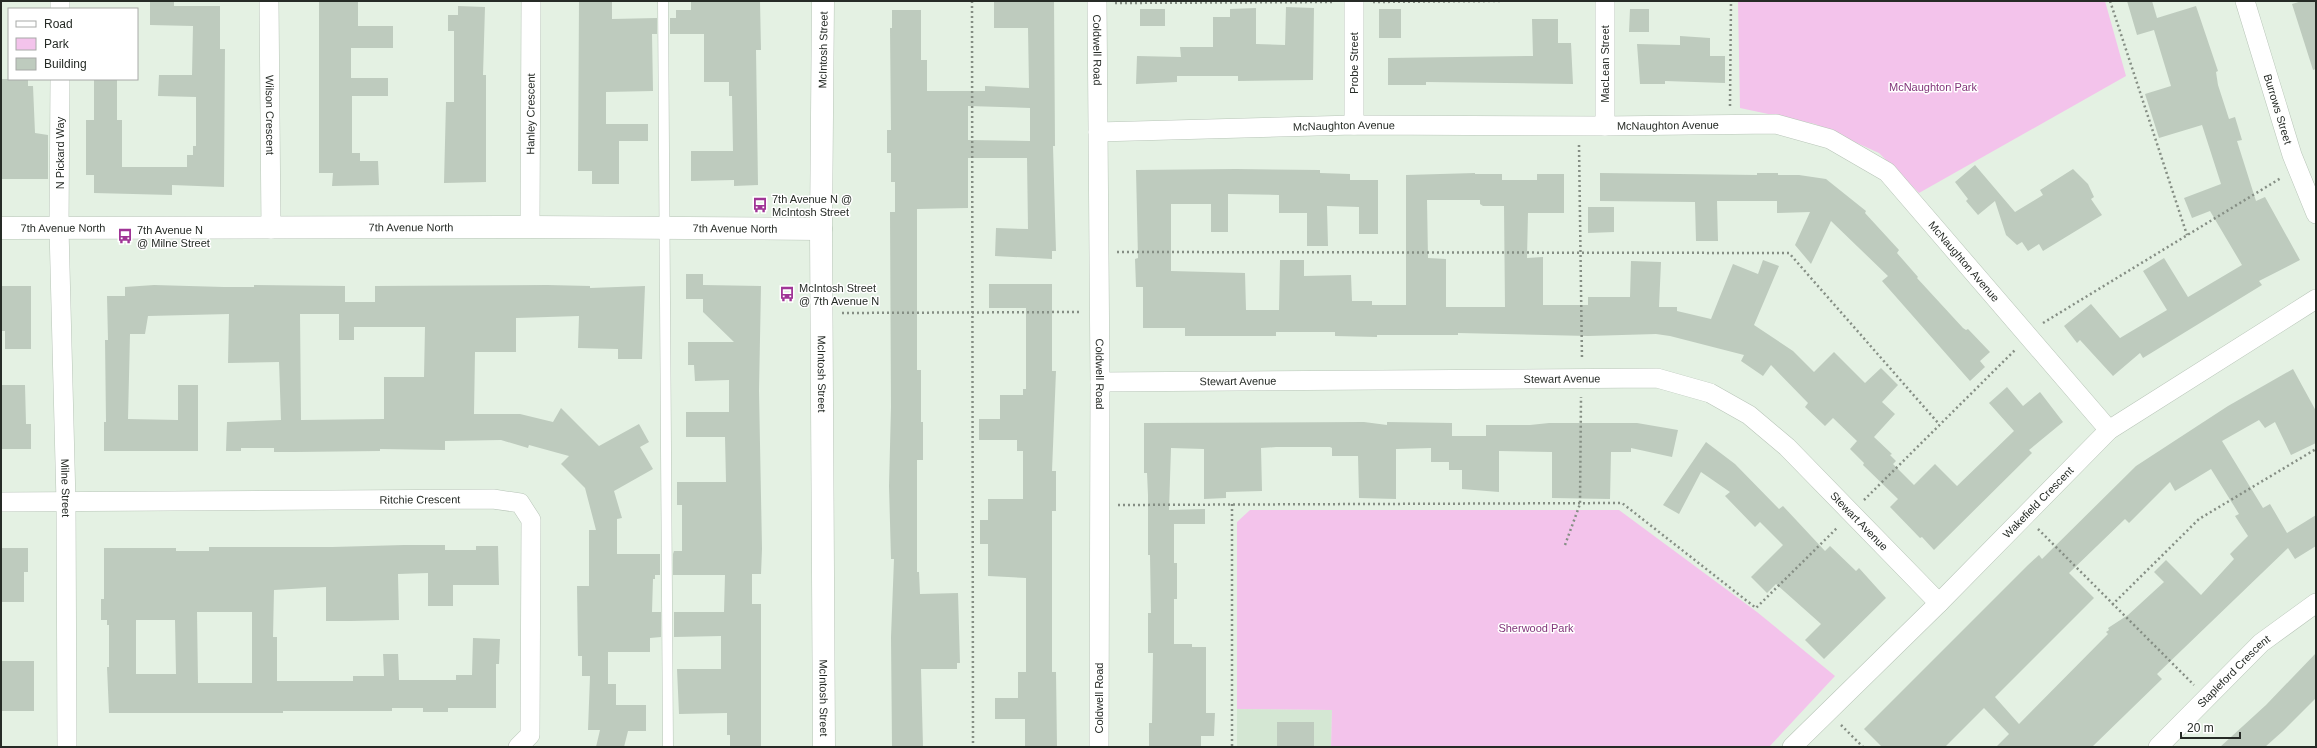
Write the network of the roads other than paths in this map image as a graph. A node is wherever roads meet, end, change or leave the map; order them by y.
1 (269, 1) edge
2 (531, 1) edge
3 (663, 1) edge
4 (823, 1) edge
5 (1354, 1) edge
6 (1605, 1) edge
7 (2244, 1) edge
8 (1097, 2) edge
9 (60, 80) edge
10 (1354, 125) junction
11 (1605, 126) junction
12 (1098, 132) junction
13 (2316, 214) edge
14 (530, 227) junction
15 (1, 228) edge
16 (59, 228) junction
17 (270, 229) junction
18 (664, 229) junction
19 (821, 229) junction
20 (2316, 298) edge
21 (1100, 382) junction
22 (2109, 430) junction
23 (1, 502) edge
24 (66, 502) junction
25 (1939, 603) junction
26 (2316, 603) edge
27 (67, 747) edge
28 (518, 747) edge
29 (668, 747) edge
30 (824, 747) edge
31 (1098, 747) edge
32 (1792, 747) edge
33 (2158, 747) edge

1 - 17 street, Wilson Crescent
2 - 14 street, Hanley Crescent
3 - 18 lane
4 - 19 street, McIntosh Street
5 - 10 street, Probe Street
6 - 11 street, MacLean Street
7 - 13 street, Burrows Street
8 - 12 street, Coldwell Road
9 - 16 street, N Pickard Way
10 - 11 street, McNaughton Avenue
10 - 12 street, McNaughton Avenue
11 - 22 street, McNaughton Avenue
12 - 21 street, Coldwell Road
14 - 17 street, 7th Avenue North
14 - 18 street, 7th Avenue North
15 - 16 street, 7th Avenue North
16 - 17 street, 7th Avenue North
16 - 24 street, Milne Street
18 - 19 street, 7th Avenue North
18 - 29 lane
19 - 30 street, McIntosh Street
20 - 22 street, Wakefield Crescent
21 - 25 street, Stewart Avenue
21 - 31 street, Coldwell Road
22 - 25 street, Wakefield Crescent
23 - 24 street, Ritchie Crescent
24 - 27 street, Milne Street
24 - 28 street, Ritchie Crescent
25 - 32 street, Wakefield Crescent
26 - 33 street, Stapleford Crescent

